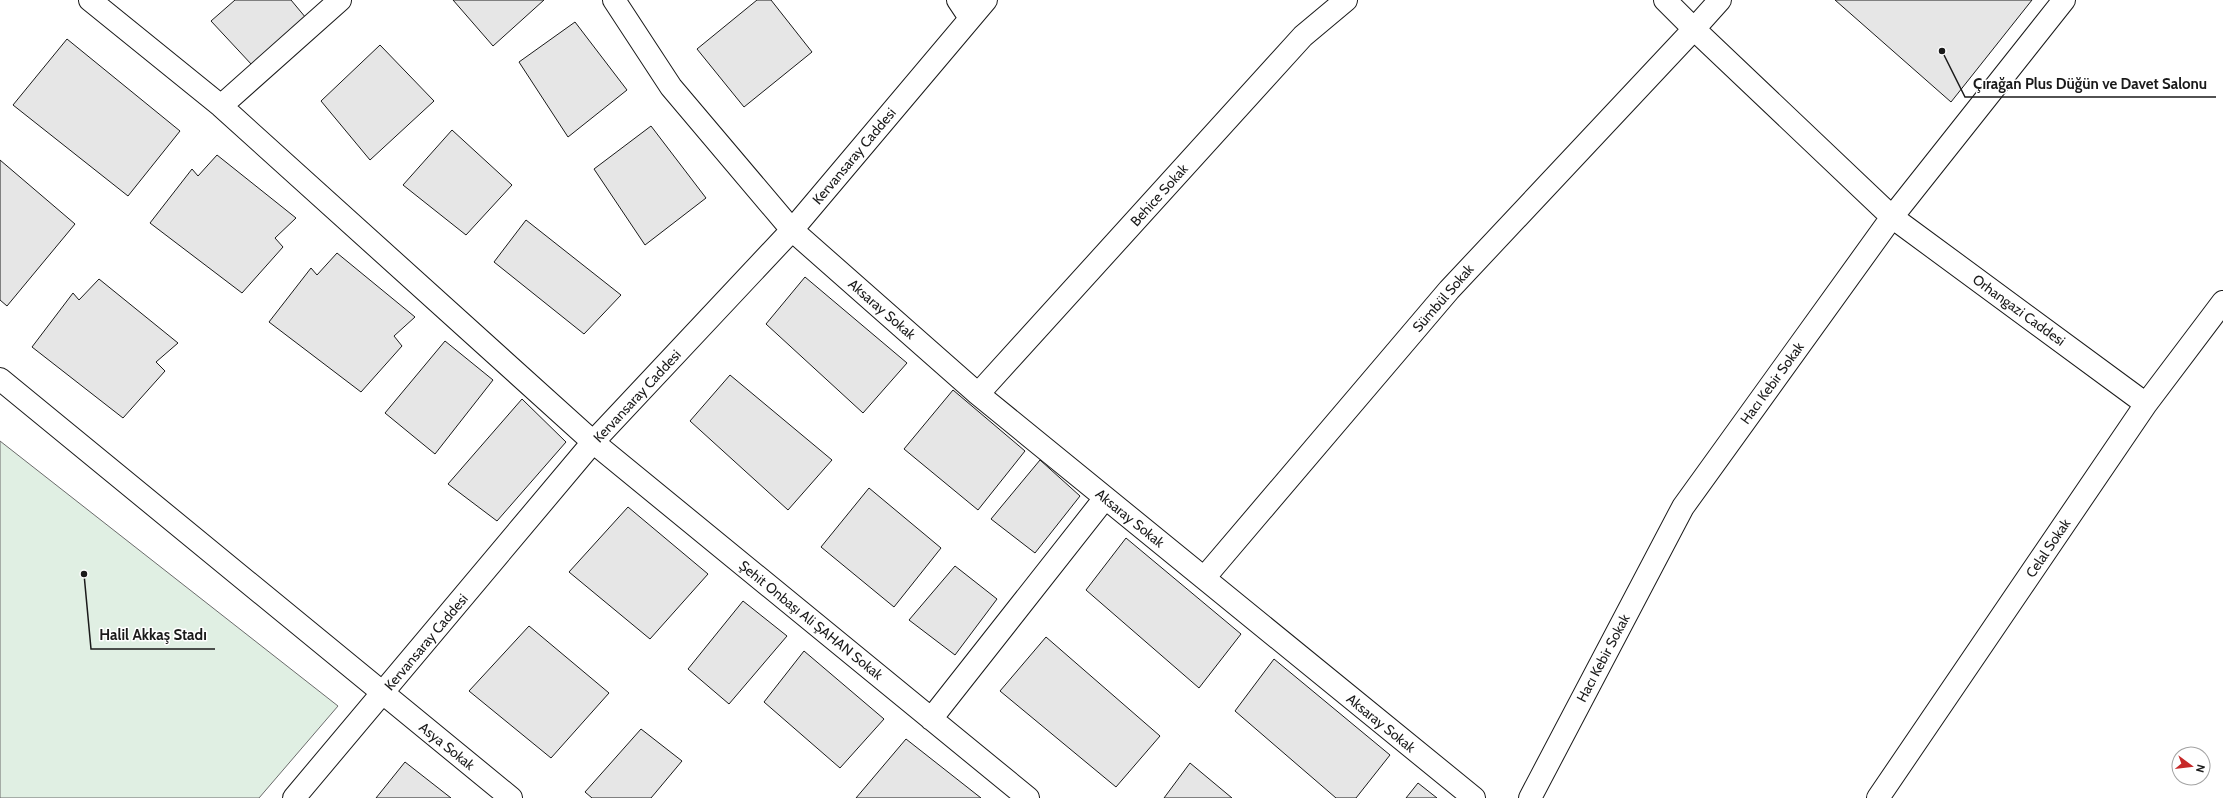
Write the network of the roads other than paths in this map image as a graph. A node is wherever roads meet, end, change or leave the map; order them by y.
1 (90, 0) edge
2 (340, 0) edge
3 (614, 0) edge
4 (986, 0) edge
5 (1346, 0) edge
6 (1665, 0) edge
7 (1720, 0) edge
8 (2064, 0) edge
9 (964, 9) edge
10 (1694, 29) junction
11 (221, 106) junction
12 (1892, 217) junction
13 (792, 230) junction
14 (2223, 302) edge
15 (0, 379) edge
16 (978, 394) junction
17 (2146, 404) junction
18 (594, 442) junction
19 (1105, 498) junction
20 (1204, 578) junction
21 (382, 694) junction
22 (931, 719) junction
23 (294, 798) edge
24 (511, 798) edge
25 (1028, 798) edge
26 (1474, 798) edge
27 (1530, 798) edge
28 (1878, 798) edge

1 - 11 street, Şehit Onbaşı Ali ŞAHAN Sokak
2 - 11 street
3 - 13 street, Aksaray Sokak
4 - 9 street, Kervansaray Caddesi
5 - 16 street, Behice Sokak
6 - 10 street
7 - 10 street, Sümbül Sokak
8 - 12 street, Hacı Kebir Sokak
9 - 13 street, Kervansaray Caddesi
10 - 12 street, Orhangazi Caddesi
10 - 20 street, Sümbül Sokak
11 - 18 street, Şehit Onbaşı Ali ŞAHAN Sokak
12 - 17 street, Orhangazi Caddesi
12 - 27 street, Hacı Kebir Sokak
13 - 16 street, Aksaray Sokak
13 - 18 street, Kervansaray Caddesi
14 - 17 street, Celal Sokak
15 - 21 street, Asya Sokak
16 - 19 street, Aksaray Sokak
17 - 28 street, Celal Sokak
18 - 21 street, Kervansaray Caddesi
18 - 22 street, Şehit Onbaşı Ali ŞAHAN Sokak
19 - 20 street, Aksaray Sokak
19 - 22 street
20 - 26 street, Aksaray Sokak
21 - 23 street, Kervansaray Caddesi
21 - 24 street, Asya Sokak
22 - 25 street, Şehit Onbaşı Ali ŞAHAN Sokak

